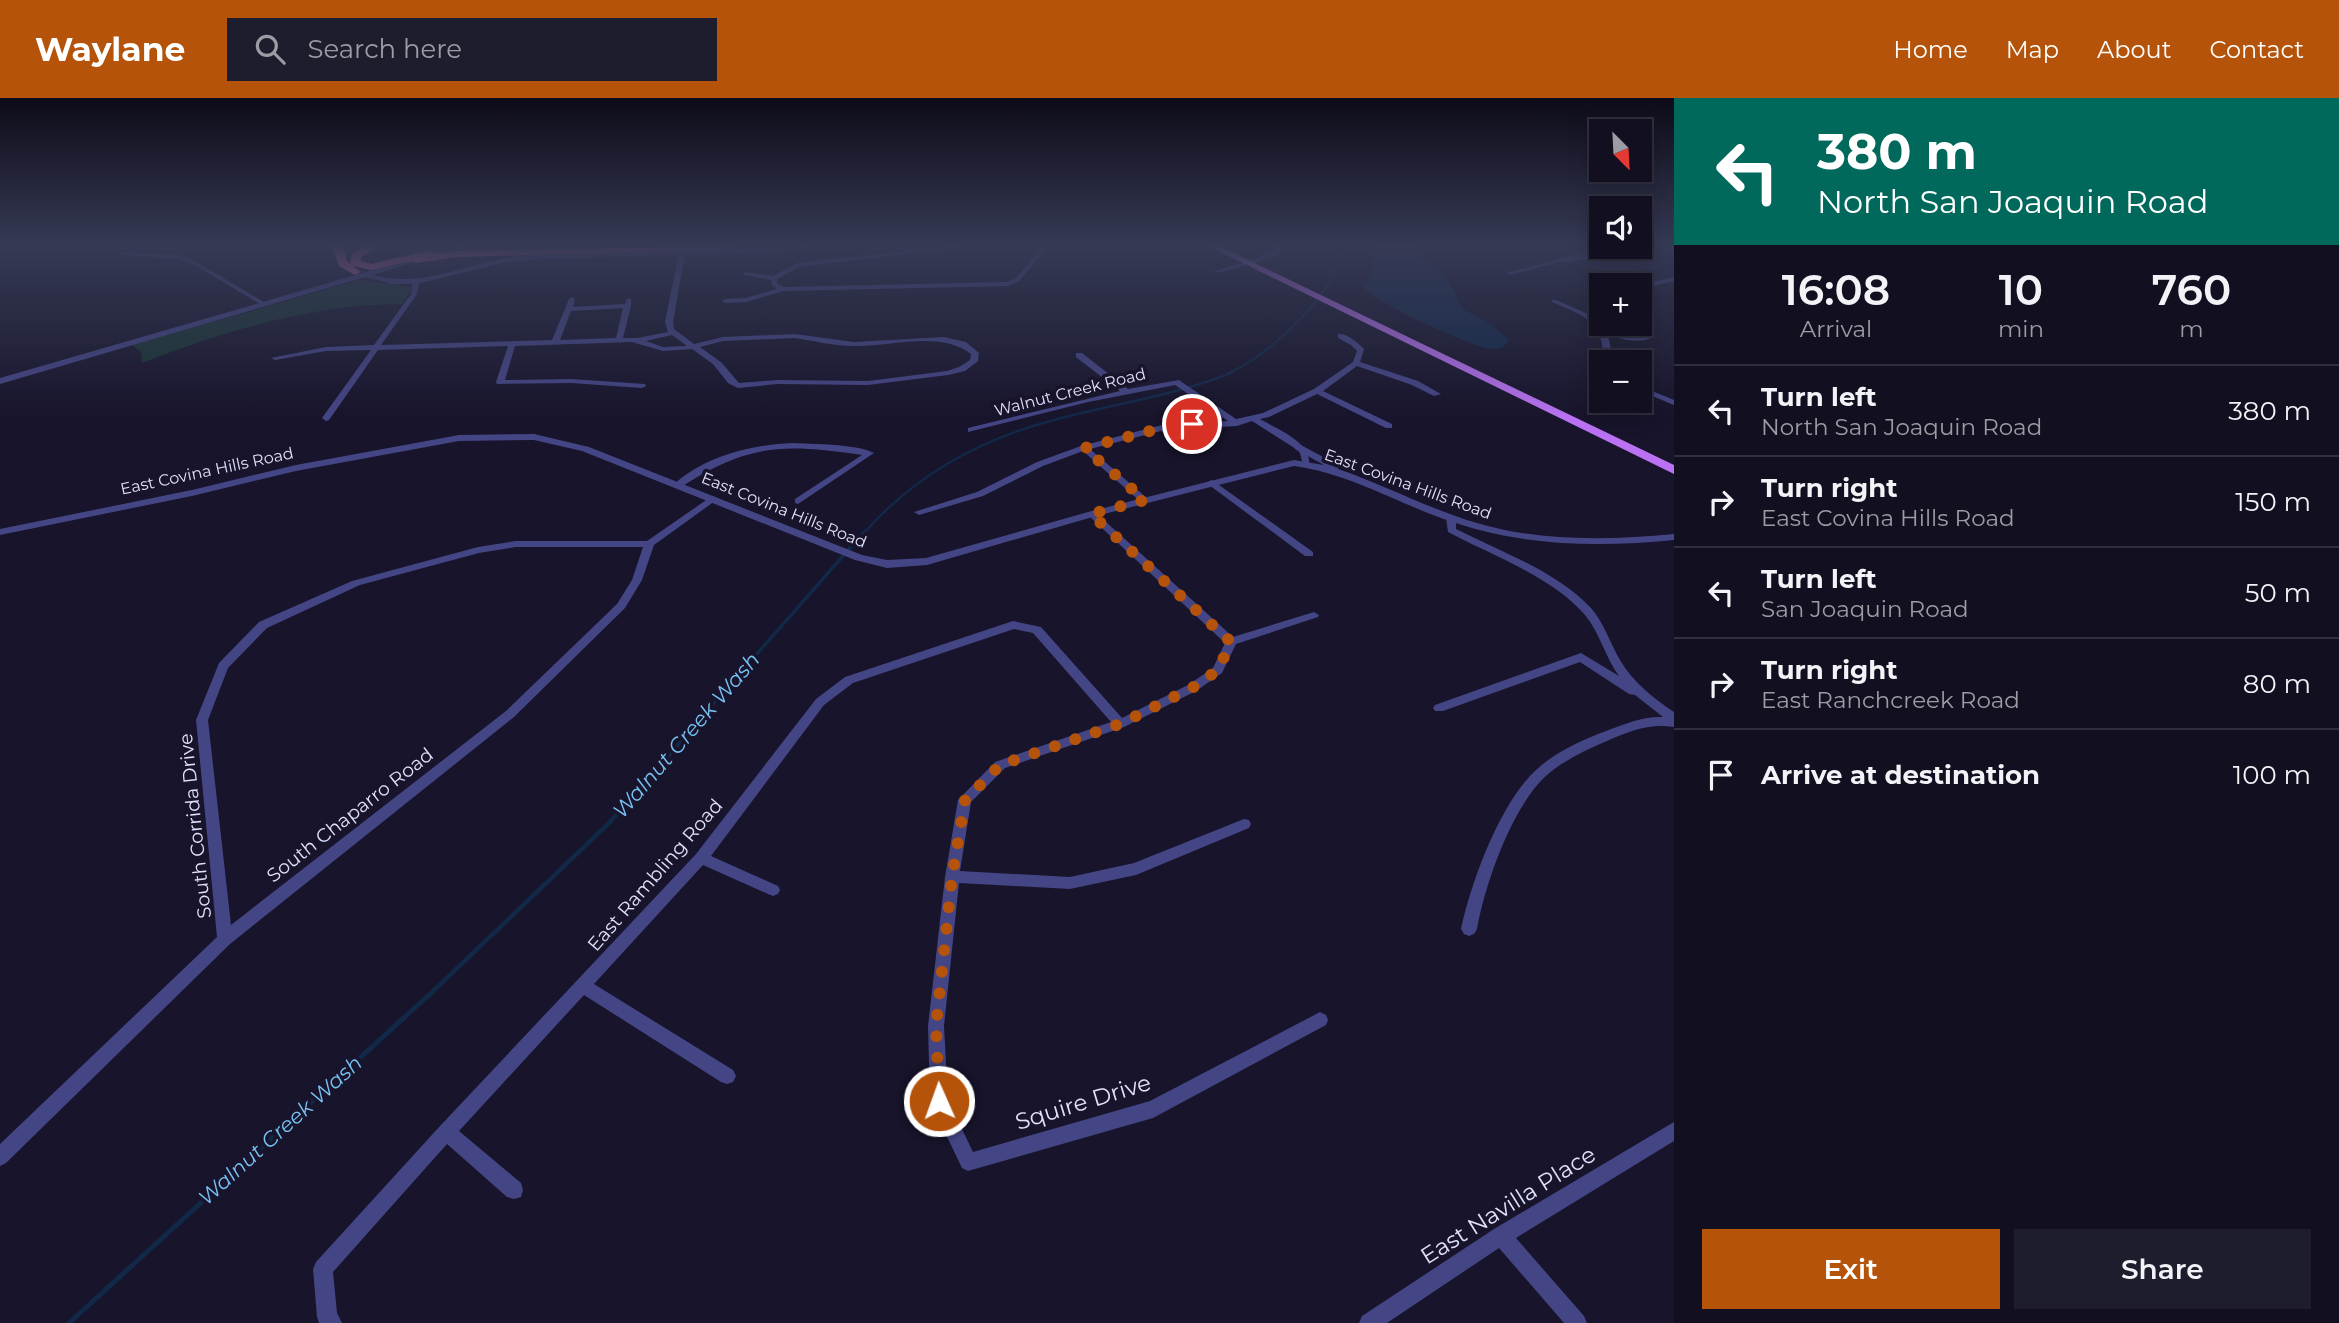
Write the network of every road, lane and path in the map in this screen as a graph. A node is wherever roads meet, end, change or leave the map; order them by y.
1 (408, 303) edge
2 (570, 303) edge
3 (618, 303) edge
4 (628, 303) edge
5 (672, 303) edge
6 (1337, 303) edge
7 (1337, 303) edge
8 (1559, 303) edge
9 (264, 304) edge
10 (568, 309) junction
11 (672, 333) junction
12 (1341, 336) dead end
13 (619, 340) junction
14 (639, 340) junction
15 (555, 343) junction
16 (512, 344) junction
17 (703, 344) joint
18 (377, 347) junction
19 (690, 347) junction
20 (1611, 350) edge
21 (1079, 355) dead end
22 (275, 358) dead end
23 (1356, 363) junction
24 (0, 381) edge
25 (642, 386) dead end
26 (738, 386) joint
27 (1125, 391) junction
28 (1318, 391) junction
29 (1652, 393) edge
30 (1437, 394) dead end
31 (1674, 403) edge
32 (326, 418) dead end
33 (1255, 419) junction
34 (1237, 423) junction
35 (1389, 426) dead end
36 (1162, 428) junction
37 (971, 430) dead end
38 (1299, 447) junction
39 (1084, 448) junction
40 (1192, 450) dead end
41 (1674, 461) edge
42 (1306, 463) junction
43 (1674, 470) edge
44 (1352, 480) junction
45 (1212, 483) junction
46 (678, 485) junction
47 (712, 499) junction
48 (1145, 500) junction
49 (798, 501) dead end
50 (919, 512) dead end
51 (1091, 514) junction
52 (1451, 518) junction
53 (0, 532) edge
54 (1674, 537) edge
55 (649, 544) junction
56 (1309, 554) dead end
57 (1314, 615) dead end
58 (1231, 642) junction
59 (1439, 708) dead end
60 (1659, 709) junction
61 (1674, 720) edge
62 (1120, 724) junction
63 (1244, 824) dead end
64 (701, 858) junction
65 (952, 877) junction
66 (773, 890) dead end
67 (1469, 929) dead end
68 (225, 939) junction
69 (584, 986) junction
70 (1320, 1020) dead end
71 (727, 1076) dead end
72 (446, 1132) junction
73 (1673, 1133) edge
74 (0, 1157) edge
75 (514, 1190) dead end
76 (1501, 1236) junction
77 (332, 1323) edge
78 (1369, 1323) edge
79 (1577, 1323) edge

1 - 18 street
2 - 10 street
3 - 10 street
4 - 13 street
5 - 11 street
6 - 41 main road
7 - 43 main road
8 - 20 street
9 - 24 street
10 - 15 street
11 - 14 street
11 - 19 street
12 - 23 street
13 - 14 street
13 - 15 street
14 - 19 street
15 - 16 street
16 - 18 street
16 - 25 street
17 - 19 street
17 - 26 street
18 - 22 street
18 - 32 street
19 - 26 street
21 - 27 street
23 - 28 street
23 - 30 street
27 - 34 street, Walnut Creek Road
27 - 37 street, Walnut Creek Road
28 - 33 street
28 - 35 street
29 - 31 street
33 - 34 street
33 - 38 street
34 - 36 street
36 - 39 street
36 - 40 street
38 - 42 street
38 - 44 street
39 - 48 street
39 - 50 street
42 - 44 street, East Covina Hills Road
42 - 45 street, East Covina Hills Road
44 - 52 street, East Covina Hills Road
45 - 48 street, East Covina Hills Road
45 - 56 street
46 - 47 street, East Covina Hills Road
46 - 49 street
46 - 53 street, East Covina Hills Road
47 - 51 street, East Covina Hills Road
47 - 55 street
48 - 51 street, East Covina Hills Road
51 - 58 street
52 - 54 street, East Covina Hills Road
52 - 60 street
55 - 68 street, South Chaparro Road
55 - 68 street, South Corrida Drive
57 - 58 street
58 - 62 street
59 - 60 street
60 - 61 street
61 - 67 street
62 - 64 street, East Rambling Road
62 - 65 street
63 - 65 street
64 - 66 street
64 - 69 street, East Rambling Road
65 - 70 street, Squire Drive
68 - 74 street, South Chaparro Road
69 - 71 street
69 - 72 street, East Rambling Road
72 - 75 street
72 - 77 street, East Rambling Road
73 - 76 street, East Navilla Place
76 - 78 street, East Navilla Place
76 - 79 street

